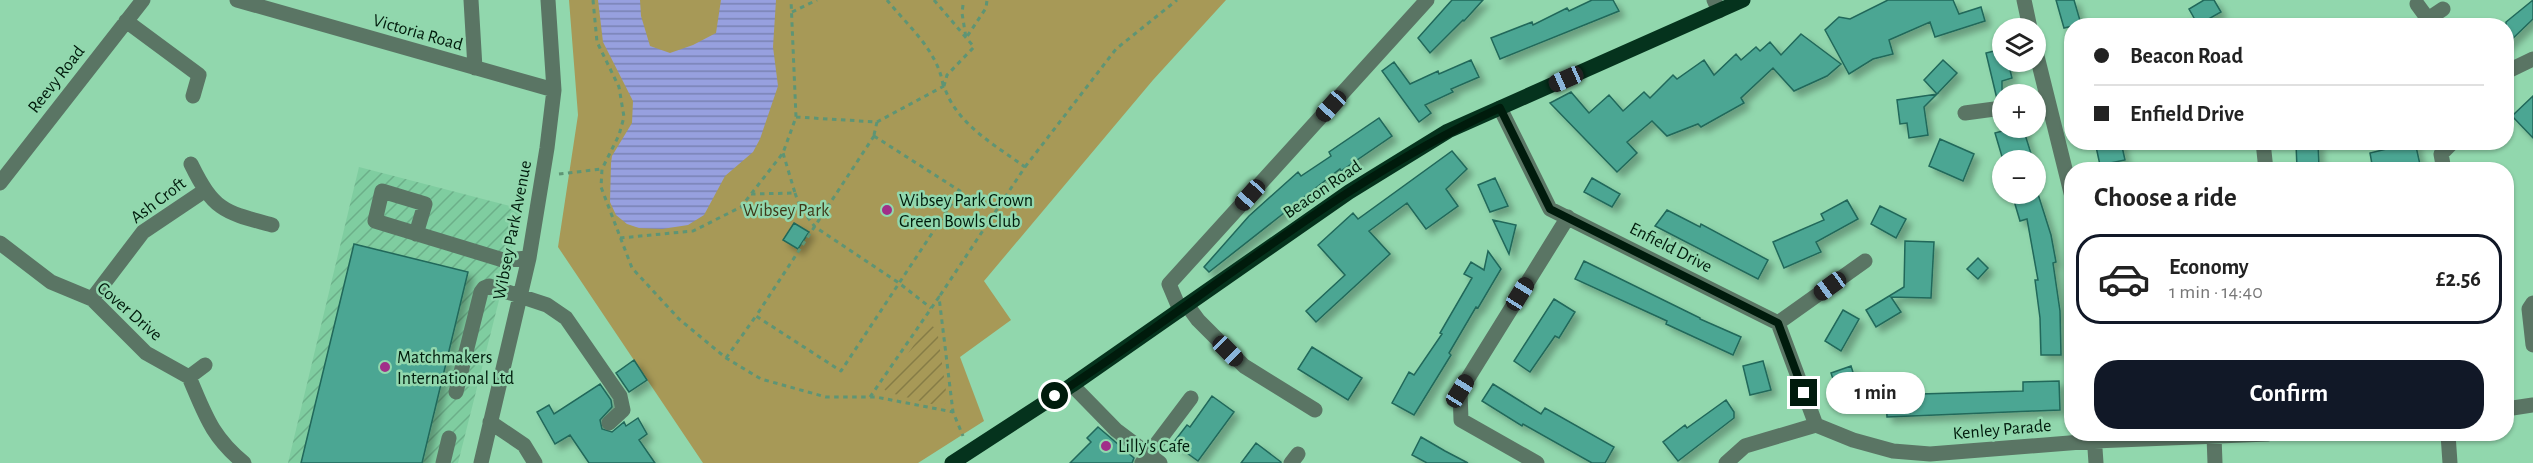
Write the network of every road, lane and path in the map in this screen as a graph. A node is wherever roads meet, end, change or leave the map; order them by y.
1 (143, 0) edge
2 (237, 0) edge
3 (471, 0) edge
4 (548, 0) edge
5 (593, 0) edge
6 (790, 0) edge
7 (817, 0) edge
8 (887, 0) edge
9 (934, 0) edge
10 (987, 0) edge
11 (1177, 0) edge
12 (1427, 0) edge
13 (1743, 0) edge
14 (2024, 0) edge
15 (2417, 4) dead end
16 (963, 5) dead end
17 (1717, 6) edge
18 (2443, 9) dead end
19 (791, 12) junction
20 (2028, 18) edge
21 (2428, 18) edge
22 (2435, 18) edge
23 (126, 21) junction
24 (966, 38) junction
25 (2533, 59) edge
26 (476, 68) junction
27 (2514, 68) edge
28 (944, 87) junction
29 (554, 90) junction
30 (193, 96) dead end
31 (1500, 108) junction
32 (1992, 109) edge
33 (1965, 113) dead end
34 (796, 117) junction
35 (2046, 118) edge
36 (877, 122) junction
37 (874, 136) junction
38 (783, 153) junction
39 (191, 164) dead end
40 (1025, 167) junction
41 (602, 169) junction
42 (2064, 173) edge
43 (543, 175) junction
44 (0, 183) edge
45 (204, 190) junction
46 (795, 193) junction
47 (751, 194) junction
48 (1568, 217) junction
49 (272, 225) dead end
50 (815, 228) junction
51 (416, 234) dead end
52 (620, 238) junction
53 (0, 243) edge
54 (529, 258) junction
55 (1865, 261) dead end
56 (899, 283) junction
57 (520, 294) junction
58 (939, 297) junction
59 (92, 299) junction
60 (2533, 303) edge
61 (931, 308) junction
62 (1184, 308) junction
63 (756, 316) junction
64 (1778, 323) junction
65 (2533, 345) edge
66 (726, 358) junction
67 (206, 365) dead end
68 (189, 377) junction
69 (1072, 386) junction
70 (456, 393) dead end
71 (870, 398) junction
72 (1191, 398) dead end
73 (2533, 405) edge
74 (2514, 408) edge
75 (1315, 410) dead end
76 (953, 412) junction
77 (490, 422) junction
78 (609, 423) dead end
79 (1816, 425) junction
80 (449, 438) dead end
81 (2064, 441) edge
82 (2094, 441) edge
83 (2214, 441) edge
84 (2448, 441) edge
85 (970, 451) junction
86 (1931, 459) edge
87 (1150, 460) edge
88 (244, 463) edge
89 (443, 463) edge
90 (481, 463) edge
91 (535, 463) edge
92 (952, 463) edge
93 (1537, 463) edge
94 (1726, 463) edge
95 (2096, 463) edge
96 (2215, 463) edge
97 (2450, 463) edge

1 - 23 street, Reevy Road
2 - 26 street, Victoria Road
3 - 26 street
4 - 29 street, Wibsey Park Avenue
5 - 41 path
6 - 19 path
7 - 19 path
8 - 28 path
9 - 24 path
10 - 24 path
11 - 40 path
12 - 62 street
13 - 17 main road, Beacon Road
14 - 20 street
15 - 21 street
16 - 24 path
17 - 31 main road, Beacon Road
18 - 22 street
19 - 34 path
23 - 30 street
23 - 44 street, Reevy Road
24 - 28 path
25 - 27 street
26 - 29 street, Victoria Road
28 - 36 path
28 - 40 path
29 - 43 street, Wibsey Park Avenue
31 - 48 street, Enfield Drive
31 - 62 main road, Beacon Road
32 - 33 street
34 - 36 path
34 - 38 path
35 - 42 street
36 - 37 path
37 - 50 path
37 - 56 path
38 - 46 path
38 - 47 path
39 - 45 street, Ash Croft
40 - 58 path
41 - 43 path
41 - 52 path
43 - 54 street, Wibsey Park Avenue
45 - 49 street, Ash Croft
45 - 59 street, Ash Croft
46 - 47 path
46 - 50 path
47 - 52 path
48 - 64 street, Enfield Drive
48 - 93 street
50 - 56 path
50 - 63 path
51 - 54 street
52 - 66 path
53 - 59 street, Cover Drive
54 - 57 street, Wibsey Park Avenue
55 - 64 street
56 - 61 path
56 - 63 path
57 - 70 street
57 - 77 street, Wibsey Park Avenue
57 - 78 street
58 - 61 path
58 - 76 path
59 - 68 street, Cover Drive
60 - 65 street
61 - 71 path
62 - 69 main road, Beacon Road
62 - 75 street
63 - 66 path
64 - 79 street
66 - 71 path
67 - 68 street
68 - 88 street
69 - 85 main road, Beacon Road
69 - 87 street
71 - 76 path
72 - 87 street
73 - 74 street
76 - 85 path
77 - 90 street, Wibsey Park Avenue
77 - 91 street
79 - 86 street, Kenley Parade
79 - 94 street
80 - 89 street
81 - 86 street, Kenley Parade
82 - 95 street
83 - 96 street
84 - 97 street
85 - 92 main road, Beacon Road

